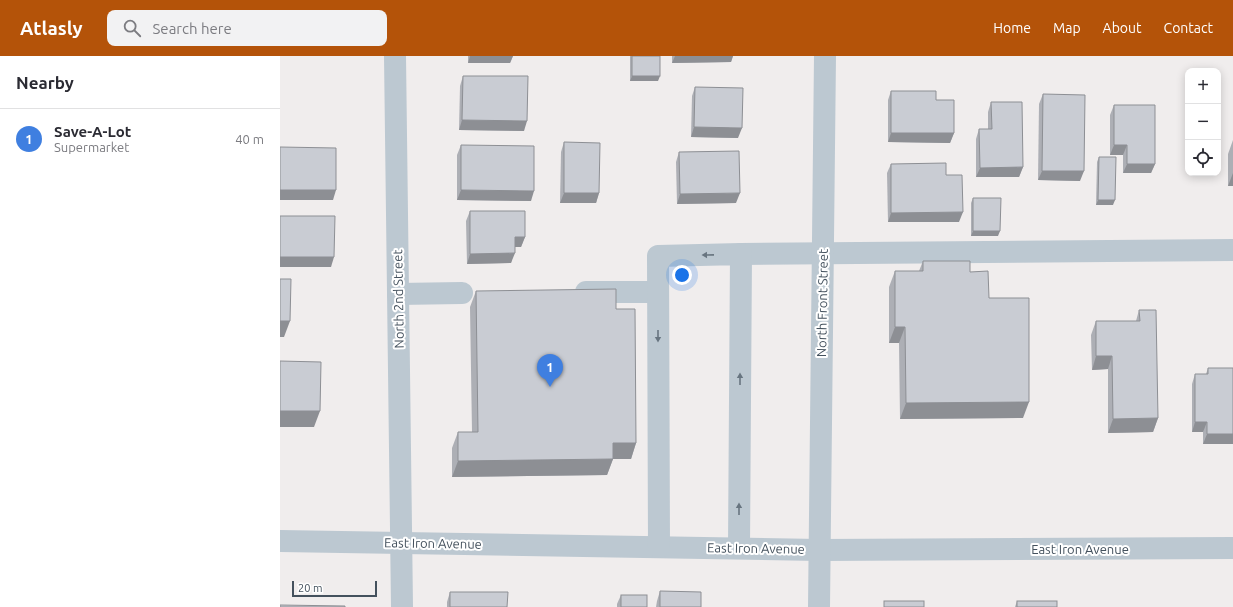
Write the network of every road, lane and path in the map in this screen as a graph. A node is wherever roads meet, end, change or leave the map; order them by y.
1 (395, 56) edge
2 (825, 56) edge
3 (1233, 250) edge
4 (822, 253) junction
5 (741, 254) junction
6 (563, 292) edge
7 (658, 292) junction
8 (462, 293) dead end
9 (398, 294) junction
10 (280, 541) edge
11 (402, 542) junction
12 (659, 547) junction
13 (739, 548) junction
14 (1233, 548) edge
15 (819, 550) junction
16 (402, 607) edge
17 (819, 607) edge

1 - 9 street, North 2nd Street
2 - 4 street, North Front Street
3 - 4 street
4 - 5 street
4 - 15 street, North Front Street
5 -> 7 street
13 -> 5 street
6 - 7 street
7 -> 12 street
8 - 9 street
9 - 11 street, North 2nd Street
10 - 11 street, East Iron Avenue
11 - 12 street, East Iron Avenue
11 - 16 street, North 2nd Street
12 - 13 street, East Iron Avenue
13 - 15 street, East Iron Avenue
14 - 15 street, East Iron Avenue
15 - 17 street, North Front Street

